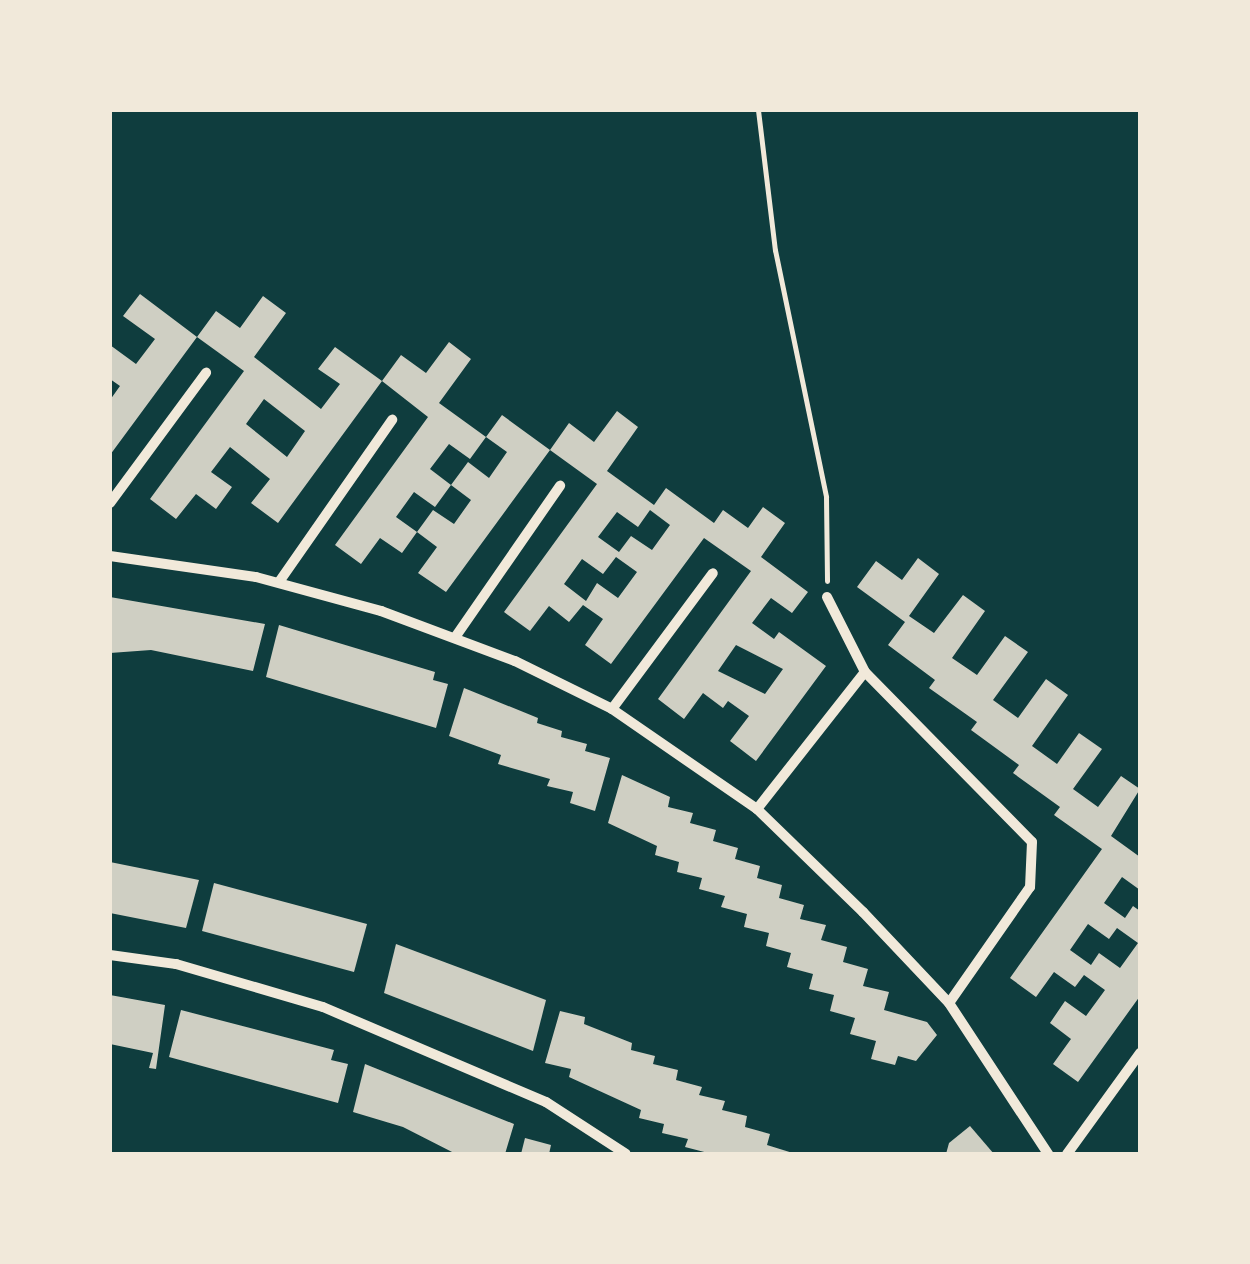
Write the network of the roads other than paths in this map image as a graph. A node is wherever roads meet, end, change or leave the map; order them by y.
1 (206, 374) dead end
2 (392, 420) dead end
3 (560, 486) dead end
4 (110, 504) edge
5 (110, 556) edge
6 (713, 573) dead end
7 (280, 582) junction
8 (827, 597) road end
9 (456, 636) junction
10 (865, 672) junction
11 (612, 709) junction
12 (757, 809) junction
13 (110, 954) edge
14 (949, 1003) junction
15 (1140, 1053) edge
16 (626, 1154) edge
17 (1048, 1154) edge
18 (1066, 1154) edge

1 - 4 street
2 - 7 street
3 - 9 street
5 - 7 street
6 - 11 street
7 - 9 street
8 - 10 street
9 - 11 street
10 - 12 street
10 - 14 street
11 - 12 street
12 - 14 street
13 - 16 street
14 - 17 street
15 - 18 street

